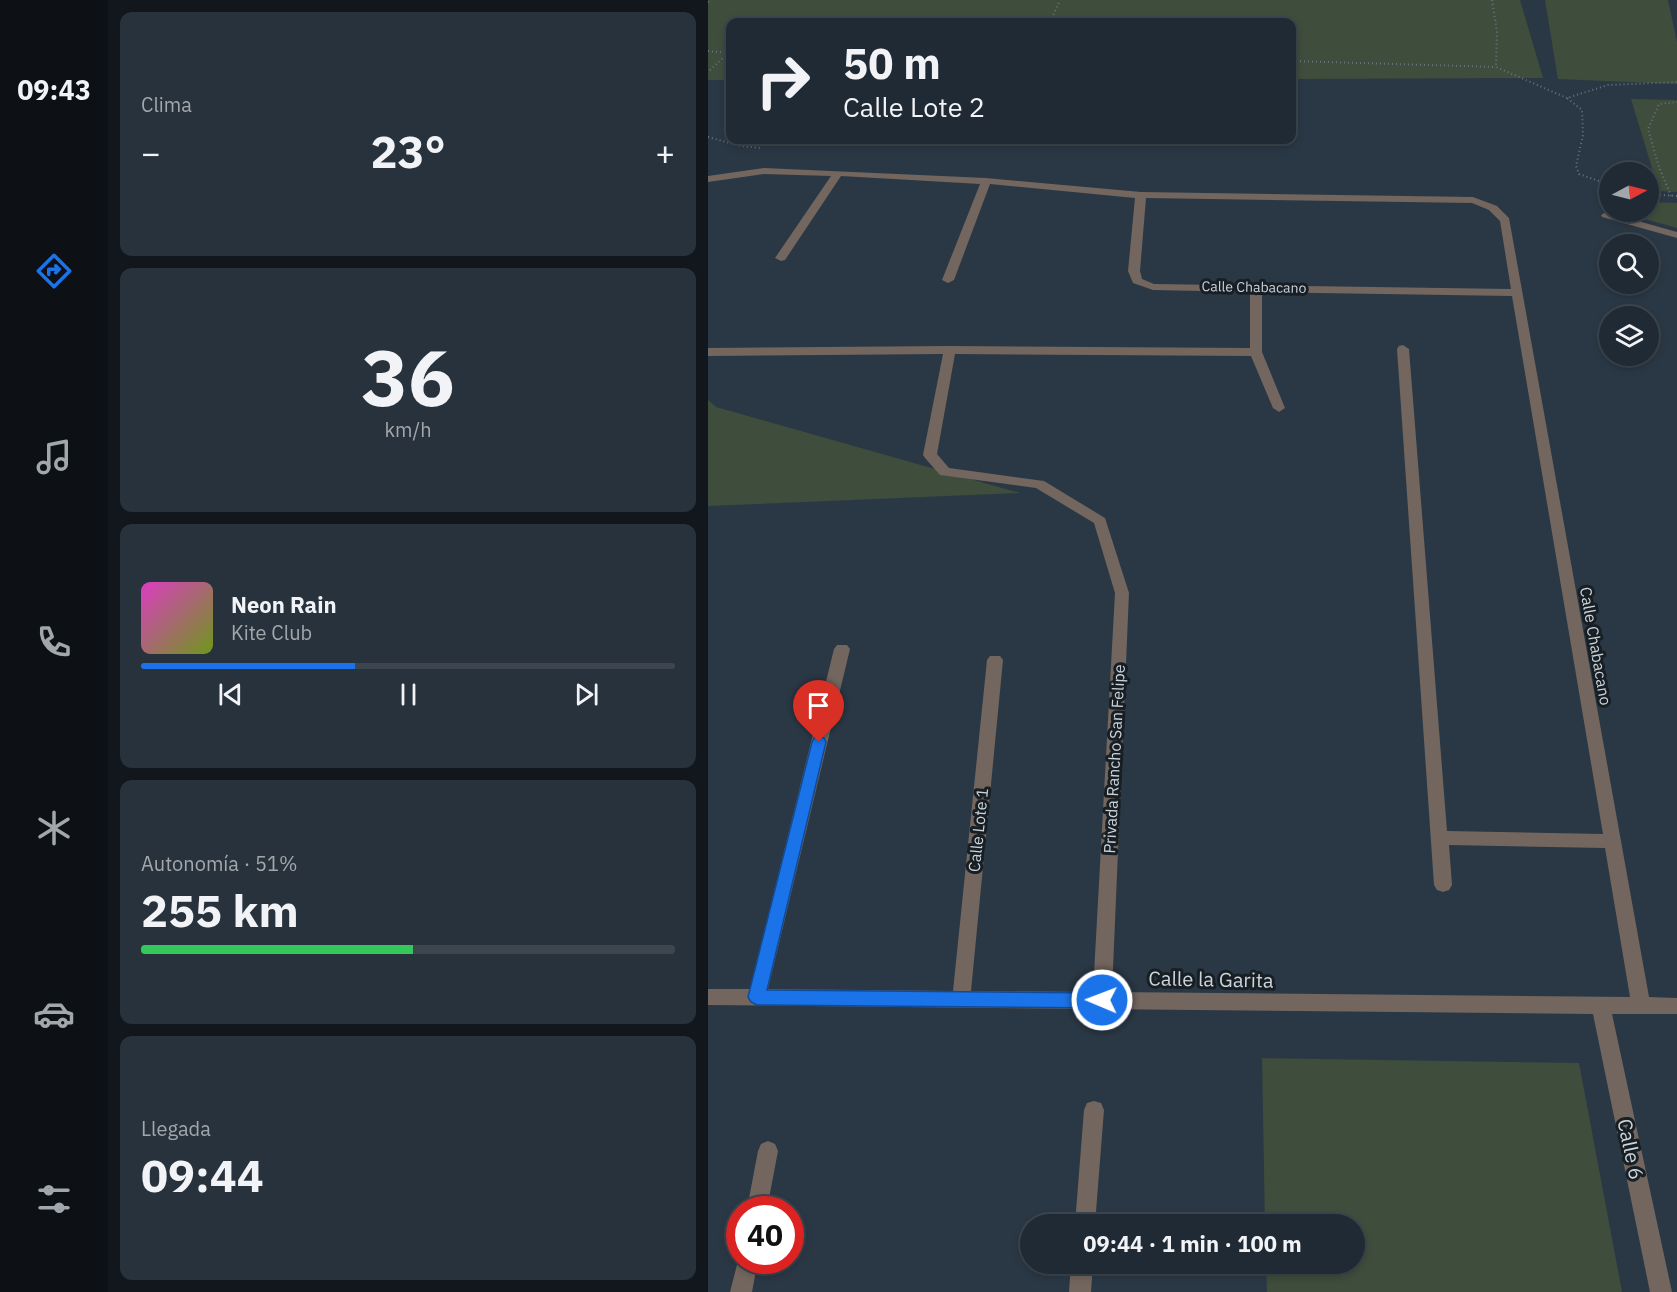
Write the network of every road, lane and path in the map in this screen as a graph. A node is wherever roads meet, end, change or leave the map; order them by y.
1 (1060, 0) edge
2 (1492, 0) edge
3 (1052, 18) edge
4 (708, 51) edge
5 (726, 53) edge
6 (726, 55) edge
7 (1296, 61) edge
8 (1496, 67) junction
9 (708, 72) edge
10 (1677, 82) edge
11 (1567, 98) junction
12 (1677, 102) edge
13 (838, 173) junction
14 (708, 179) edge
15 (986, 181) junction
16 (1599, 181) edge
17 (1141, 195) junction
18 (1659, 195) edge
19 (1671, 196) junction
20 (1677, 196) edge
21 (1631, 222) edge
22 (1677, 235) edge
23 (781, 258) dead end
24 (948, 280) dead end
25 (1256, 287) junction
26 (1516, 293) junction
27 (1403, 349) dead end
28 (950, 350) junction
29 (708, 352) edge
30 (1256, 352) junction
31 (1279, 408) dead end
32 (842, 649) dead end
33 (995, 660) dead end
34 (1439, 838) junction
35 (1611, 841) junction
36 (1443, 885) dead end
37 (708, 997) edge
38 (757, 997) junction
39 (961, 999) junction
40 (1102, 1000) junction
41 (1601, 1005) junction
42 (1641, 1006) junction
43 (1677, 1006) edge
44 (1094, 1110) dead end
45 (768, 1151) dead end
46 (759, 1196) edge
47 (1086, 1214) edge
48 (744, 1274) edge
49 (1081, 1274) edge
50 (741, 1292) edge
51 (1080, 1292) edge
52 (1661, 1292) edge

1 - 3 path
2 - 8 path
4 - 5 path
6 - 9 path
7 - 8 path
8 - 11 path
10 - 11 path
11 - 16 path
12 - 19 path
13 - 14 street
13 - 15 street
13 - 23 street
15 - 17 street
15 - 24 street
17 - 25 street, Calle Chabacano
17 - 26 street, Calle Chabacano
18 - 19 path
19 - 20 path
21 - 22 street
25 - 26 street, Calle Chabacano
25 - 30 street
26 - 35 street, Calle Chabacano
27 - 34 street
28 - 29 street
28 - 30 street
28 - 40 street, Privada Rancho San Felipe
30 - 31 street
32 - 38 street
33 - 39 street, Calle Lote 1
34 - 35 street
34 - 36 street
35 - 42 street, Calle Chabacano
37 - 38 street, Calle la Garita
38 - 39 street, Calle la Garita
39 - 40 street, Calle la Garita
40 - 41 street, Calle la Garita
41 - 42 street, Calle la Garita
41 - 52 street, Calle 6
42 - 43 street, Calle la Garita
44 - 47 street
45 - 46 street
48 - 50 street
49 - 51 street

